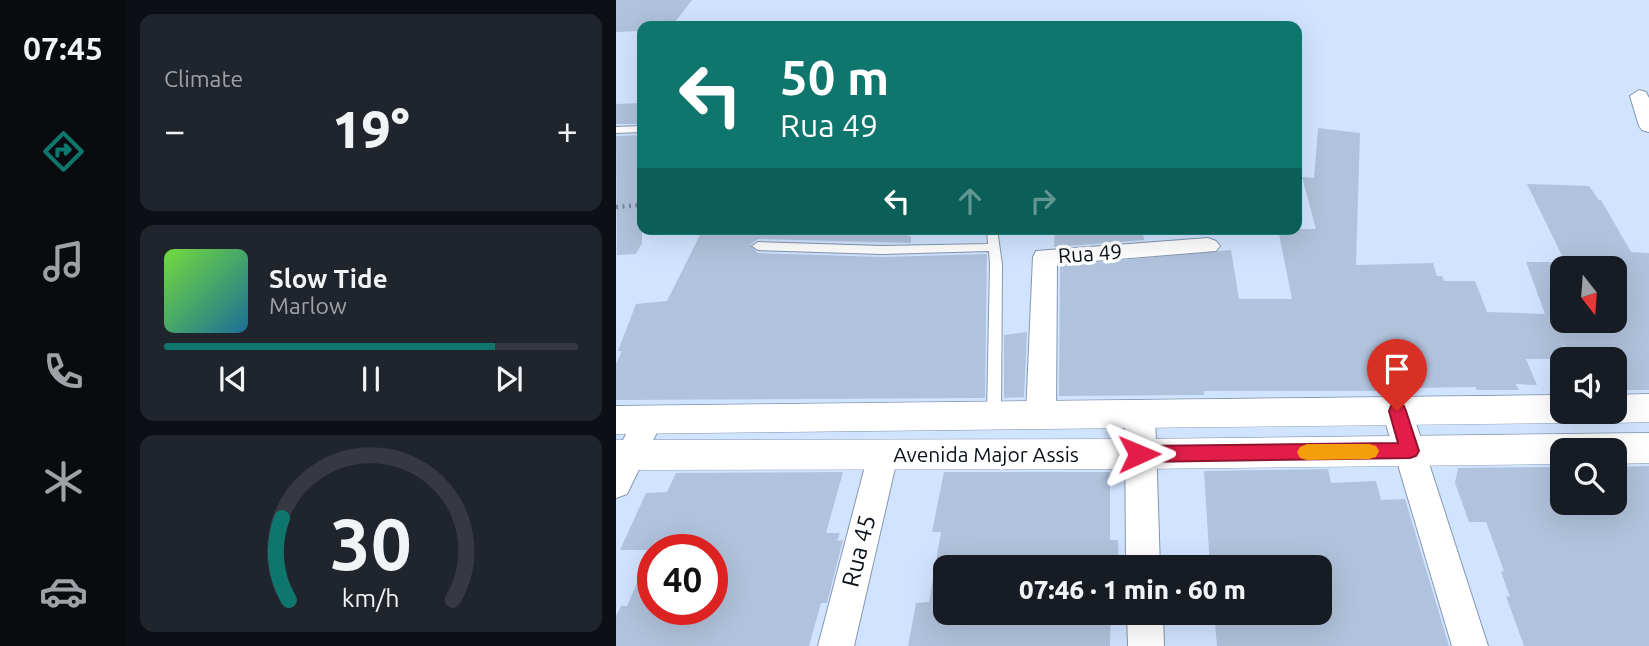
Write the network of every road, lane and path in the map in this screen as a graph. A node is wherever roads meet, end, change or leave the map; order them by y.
1 (1639, 96) dead end
2 (1649, 126) edge
3 (637, 129) edge
4 (616, 130) edge
5 (637, 205) edge
6 (616, 207) edge
7 (993, 235) edge
8 (758, 246) dead end
9 (1208, 246) dead end
10 (994, 247) junction
11 (1649, 408) edge
12 (1550, 409) edge
13 (1627, 409) edge
14 (1397, 411) junction
15 (1041, 414) junction
16 (1140, 414) junction
17 (994, 415) junction
18 (632, 420) edge
19 (1649, 448) edge
20 (1410, 451) junction
21 (1139, 454) junction
22 (883, 455) junction
23 (621, 465) edge
24 (1143, 555) edge
25 (1145, 625) edge
26 (836, 646) edge
27 (1146, 646) edge
28 (1470, 646) edge

1 - 2 street
3 - 4 lane
5 - 6 path
7 - 10 lane
8 - 10 lane
9 - 15 street, Rua 49
10 - 17 lane
11 - 13 street
12 - 14 street, Avenida Major Assis
14 - 16 street, Avenida Major Assis
14 - 20 street
15 - 16 street, Avenida Major Assis
15 - 17 street, Avenida Major Assis
16 - 21 street
17 - 18 street, Avenida Major Assis
18 - 23 street
19 - 20 street, Avenida Major Assis
20 - 21 street, Avenida Major Assis
20 - 28 street
21 - 22 street, Avenida Major Assis
21 - 24 street
22 - 23 street, Avenida Major Assis
22 - 26 street, Rua 45
25 - 27 street

